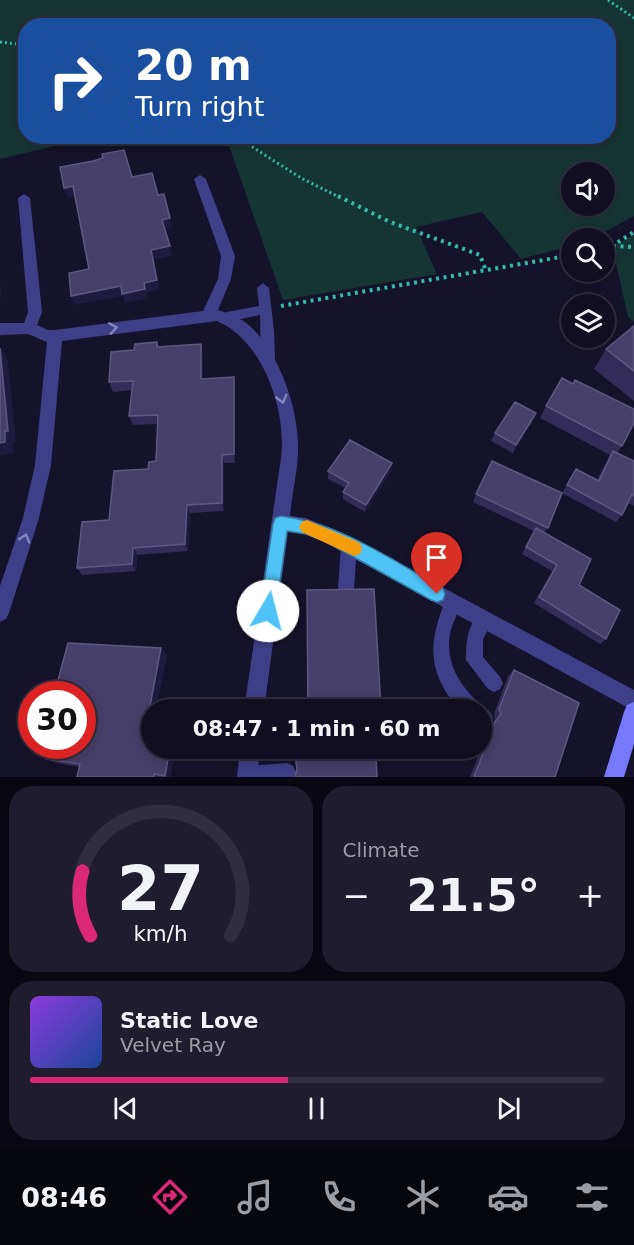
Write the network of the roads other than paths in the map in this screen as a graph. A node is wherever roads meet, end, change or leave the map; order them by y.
1 (200, 179) dead end
2 (24, 198) dead end
3 (263, 288) dead end
4 (266, 309) junction
5 (208, 316) junction
6 (228, 317) junction
7 (29, 328) junction
8 (0, 329) edge
9 (55, 336) junction
10 (268, 360) junction
11 (281, 524) junction
12 (349, 545) junction
13 (8, 570) edge
14 (346, 589) edge
15 (453, 603) junction
16 (0, 614) edge
17 (485, 620) junction
18 (494, 683) dead end
19 (256, 699) edge
20 (461, 699) edge
21 (634, 701) edge
22 (634, 712) edge
23 (249, 759) edge
24 (288, 772) dead end
25 (247, 776) edge
26 (614, 777) edge

1 - 5 street
2 - 7 street
3 - 4 lane
4 - 6 lane
4 - 10 lane
5 - 6 street
9 -> 5 street
6 - 10 street
7 - 8 street
7 - 9 street
13 -> 9 street
10 -> 11 street
11 - 12 street
11 - 19 street
12 - 14 lane
12 - 15 street
13 - 16 street
15 - 17 street
15 - 20 lane
17 - 18 lane
17 - 21 street
22 - 26 street
23 - 25 street
24 - 25 lane

